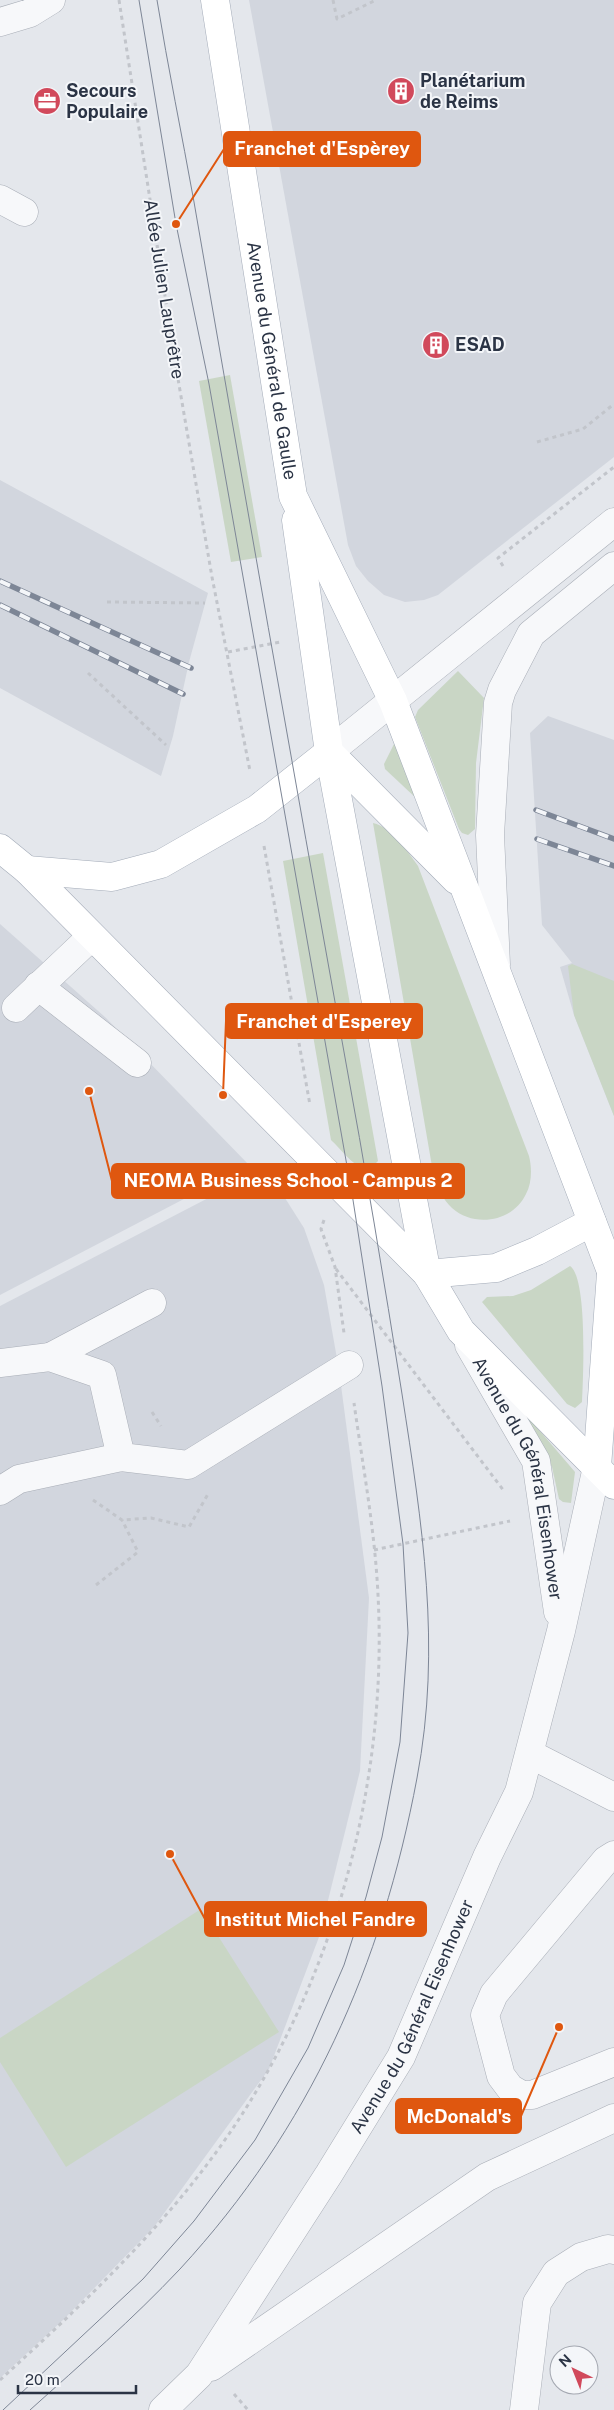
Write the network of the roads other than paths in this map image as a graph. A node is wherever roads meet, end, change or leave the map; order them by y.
1 (51, 0) edge
2 (215, 0) edge
3 (0, 22) edge
4 (0, 199) edge
5 (24, 212) dead end
6 (293, 496) junction
7 (614, 522) edge
8 (614, 566) edge
9 (392, 701) junction
10 (329, 752) junction
11 (0, 848) edge
12 (27, 870) junction
13 (464, 888) junction
14 (91, 937) junction
15 (496, 972) junction
16 (38, 986) junction
17 (16, 1008) dead end
18 (137, 1063) dead end
19 (592, 1222) junction
20 (427, 1274) junction
21 (612, 1276) edge
22 (152, 1303) dead end
23 (461, 1331) junction
24 (50, 1357) junction
25 (0, 1363) edge
26 (349, 1365) road end
27 (121, 1457) junction
28 (606, 1476) edge
29 (0, 1491) edge
30 (560, 1631) junction
31 (530, 1754) junction
32 (614, 1797) edge
33 (614, 1855) edge
34 (614, 2062) edge
35 (614, 2118) edge
36 (614, 2250) edge
37 (200, 2375) junction
38 (163, 2410) edge
39 (524, 2410) edge

1 - 3 street
2 - 6 main road, Avenue du Général de Gaulle
4 - 5 street
6 - 9 main road, Avenue du Général de Gaulle
6 - 10 main road
7 - 9 street
8 - 15 street
9 - 10 street
9 - 13 main road, Avenue du Général de Gaulle
10 - 12 main road
10 - 13 main road
10 - 20 main road
11 - 12 main road
12 - 14 main road
13 - 15 main road, Avenue du Général de Gaulle
14 - 16 street
14 - 20 main road
15 - 19 main road, Avenue du Général de Gaulle
16 - 17 street
16 - 18 street
19 - 20 main road
19 - 21 main road, Avenue du Général de Gaulle
20 - 23 main road
21 - 28 main road
22 - 24 street
23 - 28 main road
23 - 30 street, Avenue du Général Eisenhower
24 - 25 street
24 - 27 street
26 - 27 street
27 - 29 street
28 - 30 street, Avenue du Général Eisenhower
30 - 31 street, Avenue du Général Eisenhower
31 - 32 street
31 - 37 street, Avenue du Général Eisenhower
33 - 34 street
35 - 37 street, Avenue du Général Eisenhower
36 - 39 street
37 - 38 street, Avenue du Général Eisenhower

